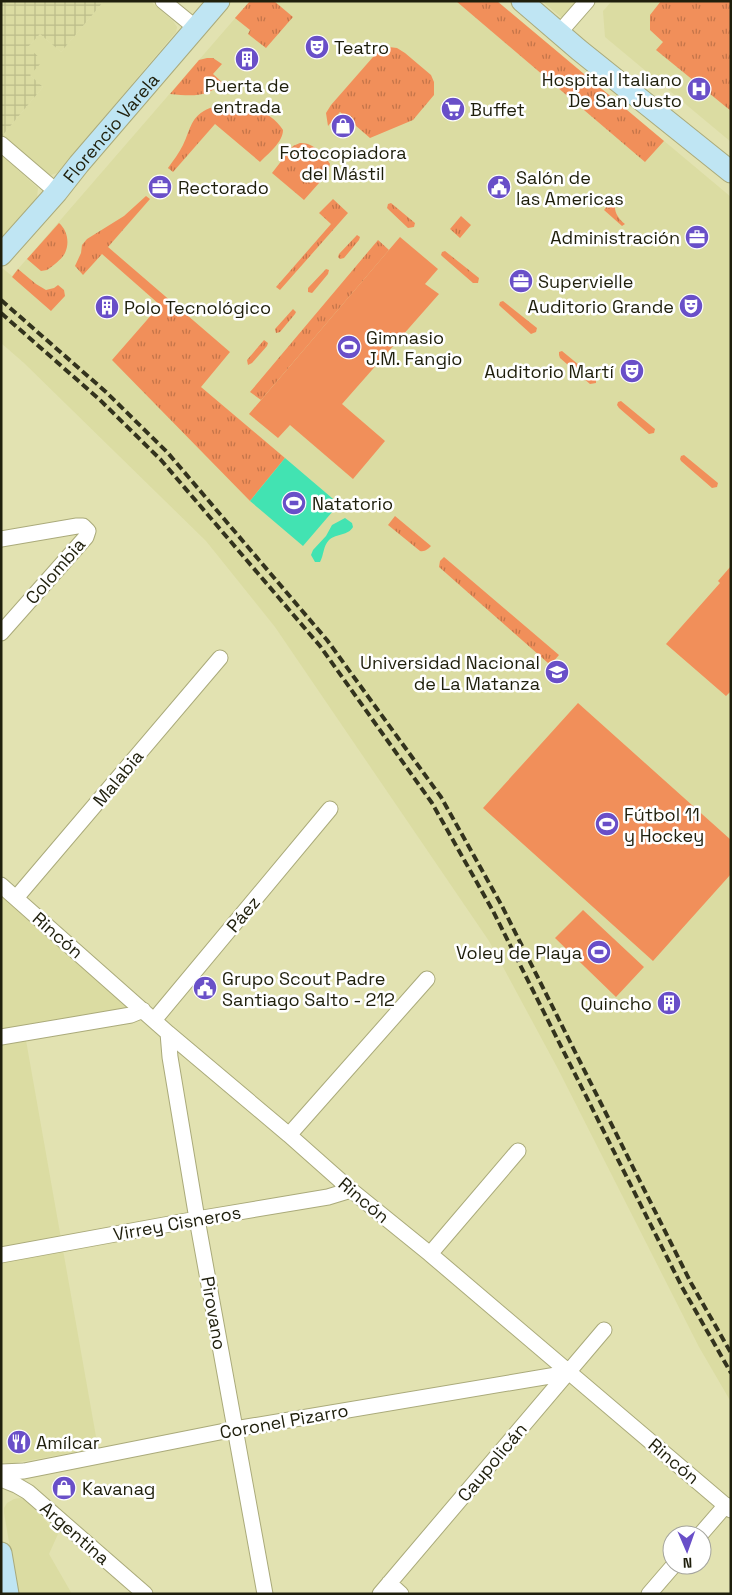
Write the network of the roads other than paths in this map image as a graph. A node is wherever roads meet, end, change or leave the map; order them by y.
1 (164, 1) edge
2 (219, 1) edge
3 (522, 1) edge
4 (587, 1) edge
5 (196, 28) junction
6 (559, 33) junction
7 (1, 144) edge
8 (731, 172) edge
9 (56, 192) junction
10 (1, 255) edge
11 (1, 539) edge
12 (1, 633) edge
13 (220, 658) dead end
14 (330, 809) dead end
15 (1, 885) edge
16 (16, 898) junction
17 (427, 979) dead end
18 (143, 1010) junction
19 (155, 1020) junction
20 (168, 1033) junction
21 (1, 1037) edge
22 (289, 1135) junction
23 (518, 1151) dead end
24 (351, 1190) junction
25 (197, 1219) junction
26 (430, 1254) junction
27 (1, 1255) edge
28 (604, 1330) dead end
29 (568, 1373) junction
30 (235, 1429) junction
31 (1, 1472) edge
32 (1, 1479) edge
33 (728, 1507) edge
34 (710, 1525) edge
35 (1, 1553) edge
36 (665, 1575) edge
37 (384, 1589) edge
38 (8, 1594) edge
39 (145, 1594) edge
40 (265, 1594) edge
41 (401, 1594) edge
42 (649, 1594) edge

1 - 5 street
2 - 5 main road, Florencio Varela
3 - 6 main road
4 - 6 street
5 - 9 main road, Florencio Varela
6 - 8 main road
7 - 9 street
9 - 10 main road, Florencio Varela
11 - 12 street, Colombia
13 - 16 street, Malabia
14 - 19 street, Páez
15 - 16 street, Rincón
16 - 18 street, Rincón
17 - 22 street
18 - 19 street, Rincón
18 - 21 street
19 - 20 street, Rincón
20 - 22 street, Rincón
20 - 25 street, Pirovano
22 - 24 street, Rincón
23 - 26 street
24 - 25 street, Virrey Cisneros
24 - 26 street, Rincón
25 - 27 street, Virrey Cisneros
25 - 30 street, Pirovano
26 - 29 street, Rincón
28 - 29 street, Caupolicán
29 - 30 street, Coronel Pizarro
29 - 33 street, Rincón
29 - 37 street, Caupolicán
30 - 31 street, Coronel Pizarro
30 - 40 street, Pirovano
32 - 39 street, Argentina
33 - 34 street
35 - 38 main road
36 - 42 street
37 - 41 street

